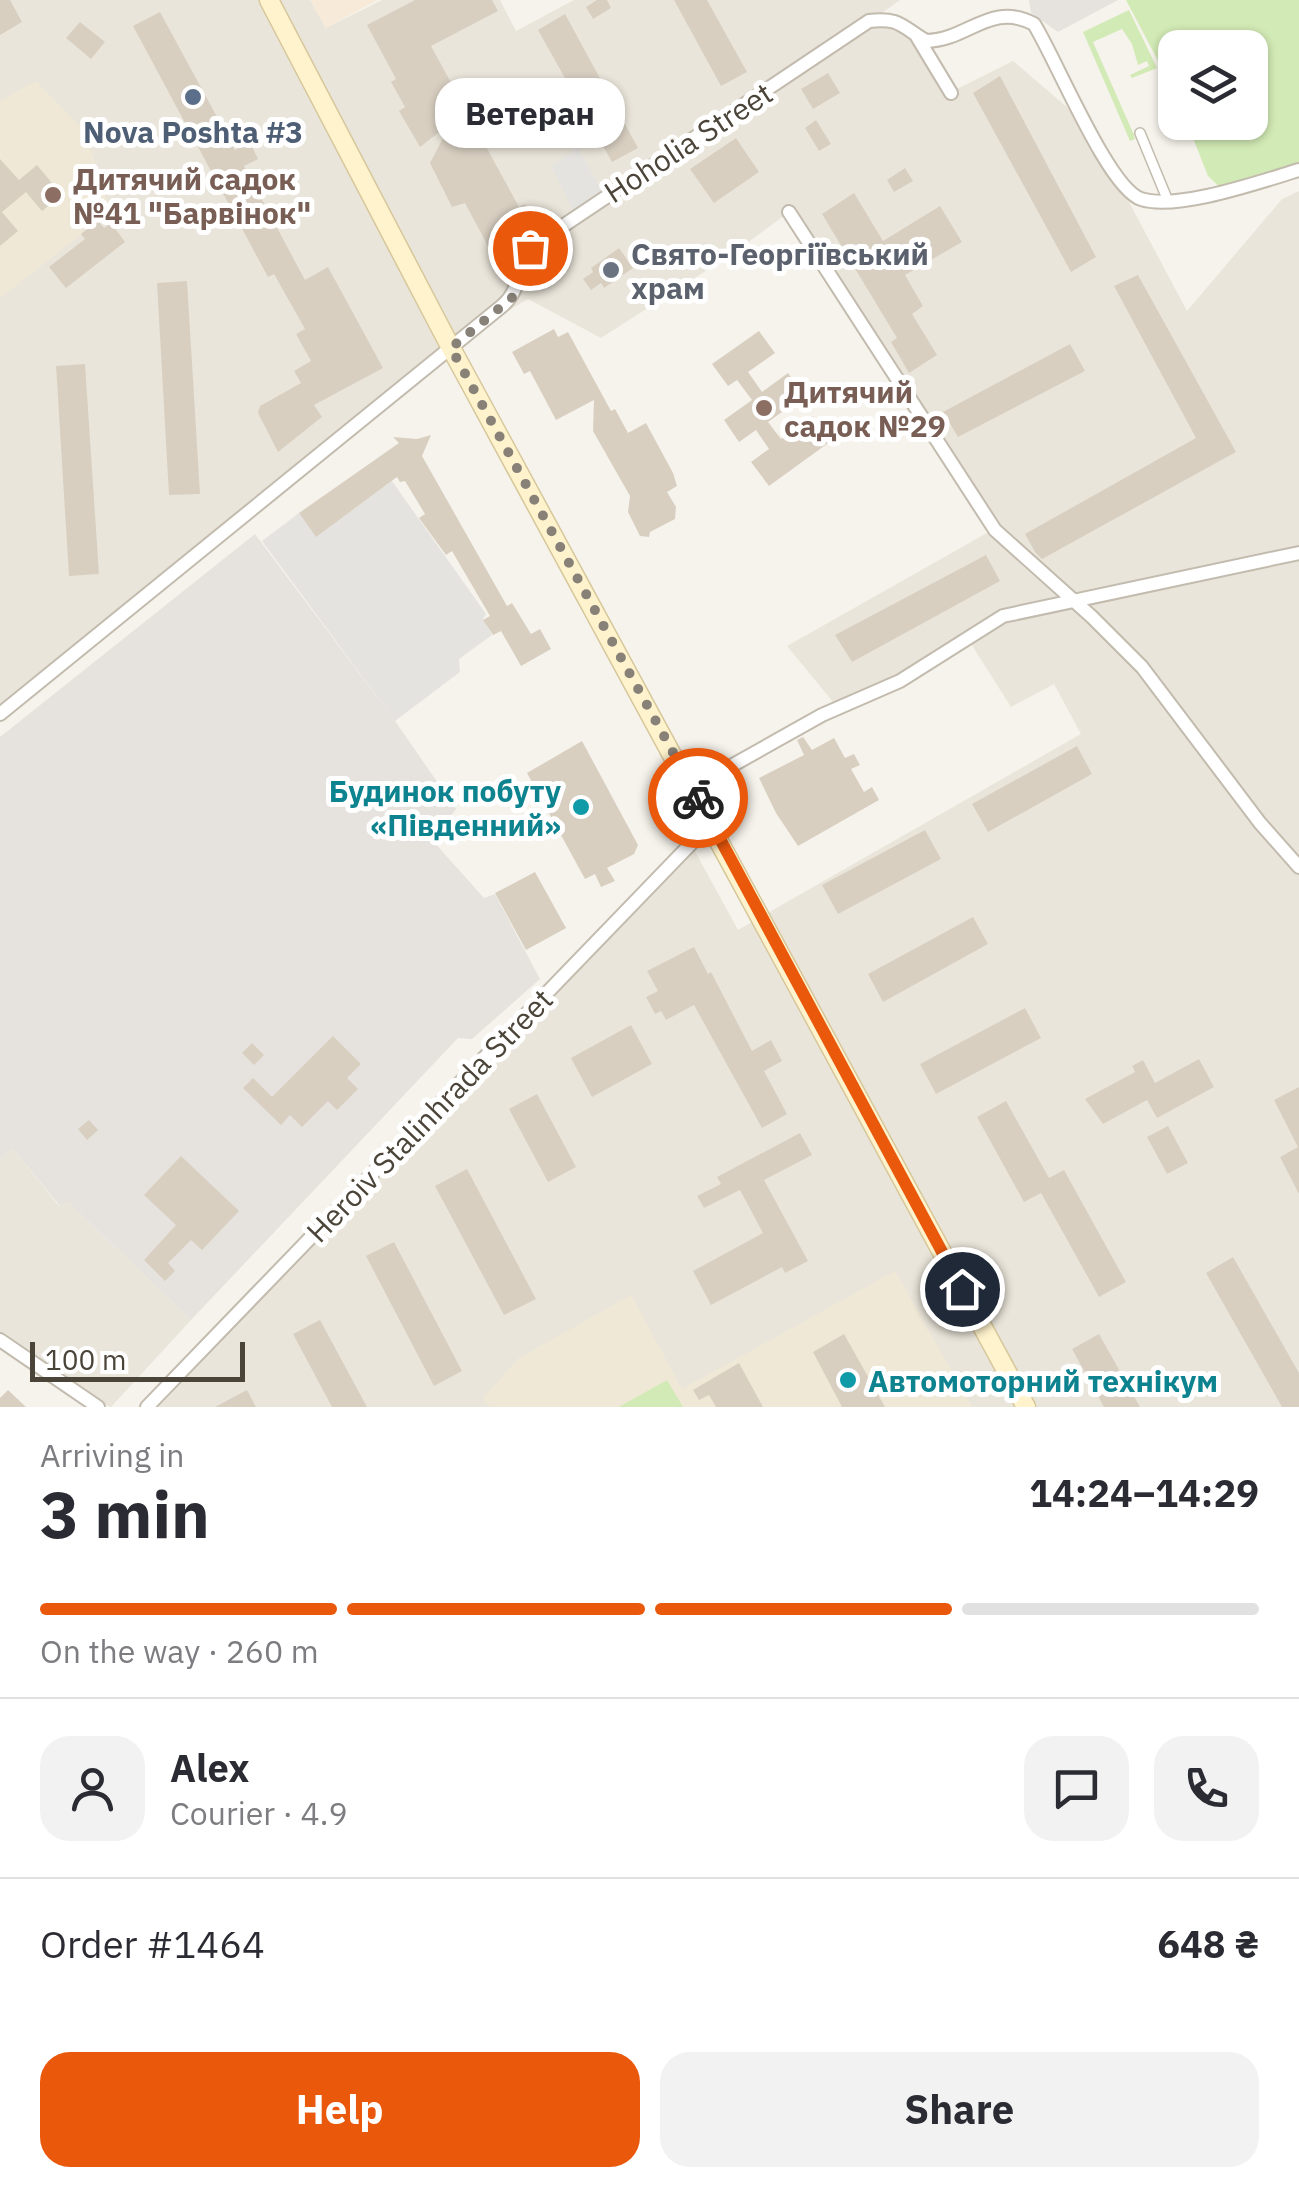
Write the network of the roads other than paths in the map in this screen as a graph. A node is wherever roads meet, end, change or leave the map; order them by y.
1 (269, 0) edge
2 (916, 35) junction
3 (951, 93) dead end
4 (1140, 133) dead end
5 (1299, 170) edge
6 (1168, 201) junction
7 (789, 212) dead end
8 (451, 348) junction
9 (1299, 554) edge
10 (1074, 602) junction
11 (0, 714) edge
12 (692, 788) junction
13 (711, 823) junction
14 (1299, 867) edge
15 (0, 1340) edge
16 (98, 1407) edge
17 (147, 1407) edge
18 (1026, 1407) edge

1 - 8 main road
2 - 3 street
2 - 6 street, Hoholia Street
2 - 8 street, Hoholia Street
4 - 6 street
5 - 6 street
7 - 10 street
8 - 11 street, Hoholia Street
8 - 12 main road
9 - 10 street
10 - 12 street
10 - 14 street
12 - 13 main road
13 - 17 street, Heroiv Stalinhrada Street
13 - 18 main road
15 - 16 street

